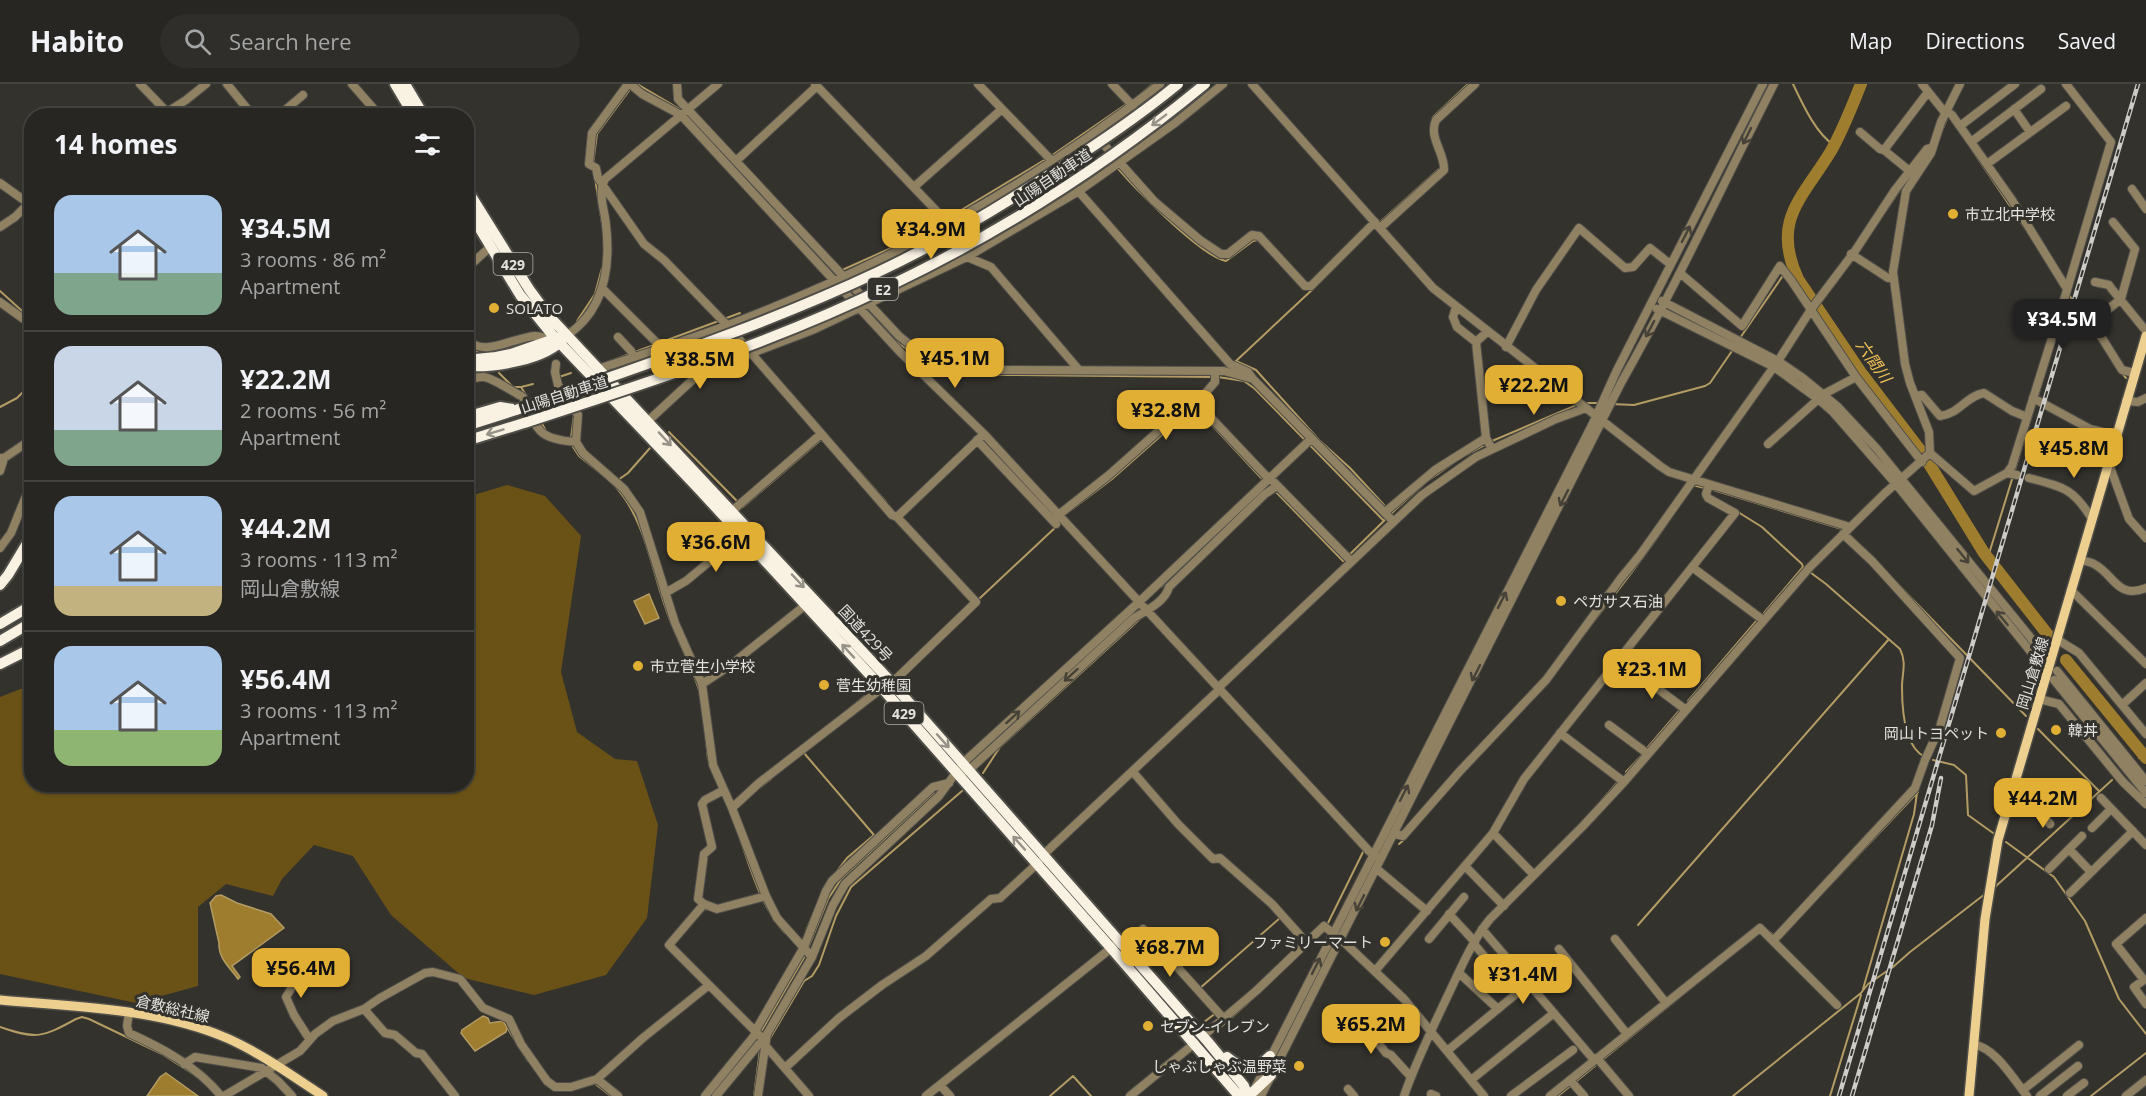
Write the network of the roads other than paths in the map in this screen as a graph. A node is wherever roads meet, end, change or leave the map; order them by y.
1 (140, 84) edge
2 (206, 84) edge
3 (227, 84) edge
4 (352, 84) edge
5 (395, 84) edge
6 (405, 84) edge
7 (629, 84) edge
8 (677, 84) edge
9 (717, 84) edge
10 (978, 84) edge
11 (1112, 84) edge
12 (1161, 84) edge
13 (1178, 84) edge
14 (1205, 84) edge
15 (1223, 84) edge
16 (1252, 84) edge
17 (1475, 84) edge
18 (1763, 84) edge
19 (1774, 84) edge
20 (1922, 84) edge
21 (1960, 84) edge
22 (2015, 84) edge
23 (816, 85) edge
24 (2067, 85) edge
25 (2041, 89) dead end
26 (1928, 92) junction
27 (303, 95) dead end
28 (1130, 104) junction
29 (2066, 106) dead end
30 (159, 108) edge
31 (172, 108) edge
32 (246, 108) edge
33 (288, 108) edge
34 (373, 108) edge
35 (409, 108) edge
36 (419, 108) edge
37 (1002, 109) junction
38 (2014, 109) junction
39 (685, 112) junction
40 (1948, 113) junction
41 (1960, 126) junction
42 (1860, 132) dead end
43 (2030, 132) junction
44 (1092, 135) junction
45 (1971, 142) junction
46 (1884, 150) junction
47 (1049, 158) junction
48 (736, 161) junction
49 (1987, 164) junction
50 (1116, 165) junction
51 (1912, 173) junction
52 (0, 183) edge
53 (602, 184) junction
54 (914, 187) junction
55 (2132, 189) dead end
56 (1079, 191) junction
57 (24, 198) edge
58 (474, 201) edge
59 (24, 208) edge
60 (2146, 208) edge
61 (474, 220) edge
62 (947, 221) junction
63 (2113, 222) dead end
64 (1378, 225) junction
65 (0, 227) edge
66 (490, 247) junction
67 (1854, 255) junction
68 (967, 257) junction
69 (474, 261) edge
70 (1670, 264) junction
71 (1680, 273) junction
72 (842, 276) junction
73 (1893, 278) junction
74 (834, 280) junction
75 (2095, 282) dead end
76 (602, 288) junction
77 (2067, 291) junction
78 (1654, 297) junction
79 (2121, 299) junction
80 (0, 302) edge
81 (1665, 302) junction
82 (869, 305) junction
83 (1650, 305) junction
84 (1456, 307) junction
85 (860, 309) junction
86 (1811, 309) junction
87 (1660, 310) junction
88 (24, 319) edge
89 (724, 322) junction
90 (1487, 332) junction
91 (2146, 334) edge
92 (618, 337) dead end
93 (557, 339) junction
94 (1476, 342) junction
95 (1737, 343) junction
96 (658, 345) junction
97 (474, 347) edge
98 (1506, 347) junction
99 (632, 354) junction
100 (751, 355) junction
101 (474, 359) edge
102 (556, 364) dead end
103 (1776, 364) junction
104 (474, 367) edge
105 (598, 369) junction
106 (1079, 370) junction
107 (2135, 373) junction
108 (1215, 375) junction
109 (1856, 377) junction
110 (474, 378) edge
111 (1252, 378) junction
112 (1821, 396) junction
113 (1915, 396) junction
114 (2146, 398) edge
115 (2036, 399) junction
116 (2126, 401) junction
117 (1197, 403) junction
118 (1606, 404) junction
119 (1586, 407) junction
120 (516, 410) junction
121 (474, 415) edge
122 (2027, 417) junction
123 (1599, 418) junction
124 (648, 421) junction
125 (474, 423) edge
126 (984, 434) junction
127 (2116, 435) junction
128 (823, 436) junction
129 (474, 439) edge
130 (576, 442) junction
131 (979, 442) junction
132 (1308, 442) junction
133 (1489, 443) junction
134 (24, 444) edge
135 (1768, 444) dead end
136 (2, 458) edge
137 (1925, 458) junction
138 (2109, 464) junction
139 (0, 471) edge
140 (2029, 478) dead end
141 (1266, 480) junction
142 (1695, 480) junction
143 (1899, 481) junction
144 (1708, 488) junction
145 (1274, 489) junction
146 (24, 501) edge
147 (737, 507) junction
148 (900, 514) junction
149 (1389, 516) junction
150 (1057, 518) junction
151 (2092, 519) junction
152 (1846, 531) junction
153 (745, 532) junction
154 (2146, 538) edge
155 (0, 548) edge
156 (24, 548) edge
157 (1348, 558) junction
158 (2080, 560) junction
159 (1692, 567) junction
160 (0, 585) edge
161 (2146, 588) edge
162 (2071, 590) junction
163 (665, 593) junction
164 (810, 601) junction
165 (1143, 605) junction
166 (24, 610) edge
167 (1763, 620) junction
168 (0, 624) edge
169 (24, 627) edge
170 (2058, 640) junction
171 (0, 641) edge
172 (24, 652) edge
173 (2043, 653) dead end
174 (2039, 663) dead end
175 (0, 664) edge
176 (2146, 664) edge
177 (1633, 670) dead end
178 (2057, 671) dead end
179 (2054, 680) dead end
180 (2146, 683) edge
181 (702, 684) junction
182 (886, 685) junction
183 (1219, 688) junction
184 (2039, 699) junction
185 (2122, 705) junction
186 (1686, 710) junction
187 (1609, 725) dead end
188 (1560, 733) junction
189 (2146, 734) edge
190 (1648, 754) junction
191 (963, 769) junction
192 (1133, 772) junction
193 (2146, 781) edge
194 (1624, 782) junction
195 (949, 783) junction
196 (2014, 784) junction
197 (722, 790) junction
198 (2071, 790) dead end
199 (2146, 793) edge
200 (2101, 798) dead end
201 (2146, 804) edge
202 (732, 808) junction
203 (2111, 809) junction
204 (2044, 816) junction
205 (2050, 824) dead end
206 (2092, 828) dead end
207 (2133, 831) junction
208 (1493, 833) junction
209 (1395, 834) junction
210 (2082, 836) dead end
211 (2146, 845) edge
212 (2069, 849) junction
213 (1373, 855) junction
214 (1042, 859) junction
215 (1382, 859) junction
216 (1465, 866) junction
217 (1377, 869) junction
218 (2049, 869) dead end
219 (2091, 872) junction
220 (1534, 875) junction
221 (2070, 894) dead end
222 (764, 897) junction
223 (1464, 897) dead end
224 (704, 904) junction
225 (1504, 906) junction
226 (1427, 911) junction
227 (1449, 914) junction
228 (2146, 918) edge
229 (1328, 929) junction
230 (1482, 929) junction
231 (1341, 939) junction
232 (1429, 939) dead end
233 (1615, 939) dead end
234 (1775, 939) junction
235 (1306, 942) junction
236 (1474, 943) junction
237 (1117, 945) junction
238 (806, 949) junction
239 (1559, 949) dead end
240 (325, 964) dead end
241 (1375, 971) junction
242 (1459, 973) junction
243 (709, 985) junction
244 (0, 1000) edge
245 (1666, 1003) junction
246 (2146, 1004) edge
247 (1837, 1005) dead end
248 (363, 1009) junction
249 (1498, 1009) junction
250 (129, 1012) junction
251 (1355, 1013) dead end
252 (1554, 1013) junction
253 (1224, 1019) junction
254 (1431, 1030) junction
255 (1627, 1034) junction
256 (759, 1036) junction
257 (310, 1040) junction
258 (1202, 1040) junction
259 (1974, 1045) junction
260 (2079, 1045) dead end
261 (1572, 1050) dead end
262 (1447, 1051) junction
263 (1270, 1056) junction
264 (1598, 1061) junction
265 (184, 1065) junction
266 (275, 1065) junction
267 (2078, 1066) dead end
268 (785, 1068) junction
269 (265, 1071) junction
270 (1271, 1075) joint
271 (1411, 1077) junction
272 (597, 1079) junction
273 (1471, 1080) junction
274 (2146, 1080) edge
275 (1572, 1082) junction
276 (2084, 1083) dead end
277 (940, 1084) junction
278 (1348, 1089) dead end
279 (2025, 1093) edge
280 (1556, 1094) edge
281 (1248, 1095) edge
282 (1480, 1095) edge
283 (222, 1096) edge
284 (292, 1096) edge
285 (322, 1096) edge
286 (455, 1096) edge
287 (618, 1096) edge
288 (705, 1096) edge
289 (716, 1096) edge
290 (758, 1096) edge
291 (809, 1096) edge
292 (926, 1096) edge
293 (950, 1096) edge
294 (1130, 1096) edge
295 (1354, 1096) edge
296 (1404, 1096) edge
297 (1511, 1096) edge
298 (1584, 1096) edge
299 (1629, 1096) edge
300 (1969, 1096) edge
301 (2040, 1096) edge
302 (2067, 1096) edge
303 (2126, 1096) edge

1 - 30 street
2 - 31 street
3 - 32 street
4 - 34 street
5 - 35 highway
6 - 36 highway
7 - 39 street
7 - 53 street
8 - 39 street
9 - 39 street
10 - 37 street
11 - 28 street
12 - 28 street
13 - 120 highway, 山陽自動車道 / E2, bridge
14 -> 129 highway, 山陽自動車道 / E2, bridge
15 - 50 street
16 - 64 street
17 - 64 street
70 -> 18 street
19 -> 71 street
20 - 26 street
21 - 40 street
22 - 41 street
23 - 48 street
23 - 54 street
24 - 77 street
25 - 38 street
26 - 40 street
26 - 46 street
27 - 33 street
28 - 44 street
29 - 43 street
37 - 47 street
37 - 54 street
38 - 43 street
38 - 45 street
39 - 48 street
39 - 53 street
39 - 74 street
40 - 41 street
40 - 51 street
41 - 45 street
42 - 46 street
43 - 49 street
44 - 47 street
44 - 50 street
45 - 49 street
46 - 51 street
47 - 56 street
47 - 62 street
48 - 72 street
49 - 77 street
50 - 56 street
50 - 64 street
51 - 67 street
51 - 73 street
52 - 57 street
53 - 76 street
53 - 89 street
54 - 62 street
55 - 60 street
56 - 68 street
56 - 111 street
58 - 93 highway, 国道429号 / 429
59 - 65 street
61 - 66 highway, 国道429号 / 429
62 - 68 street
62 - 72 street
63 - 79 street
64 - 84 street
66 - 69 street
66 - 93 highway, 国道429号 / 429
67 - 73 street
67 - 86 street
68 - 82 street
68 - 106 street
70 - 78 street
70 - 98 street
71 - 81 street
71 - 86 street
72 - 74 street
72 - 82 street
73 - 113 street
74 - 85 street
74 - 89 street
75 - 79 street
76 - 93 street
76 - 96 street
77 - 115 street
78 - 81 street
78 - 83 street
79 - 91 street
79 - 107 street
80 - 88 street
81 - 87 street
81 - 95 street
82 - 85 street
82 - 106 street
83 - 87 street
83 - 118 street
84 - 90 street
84 - 94 street
85 - 100 street
85 - 126 street
86 - 103 street
86 - 109 street
87 - 95 street
87 -> 118 street
89 - 96 street
89 - 100 street
90 - 94 street
90 - 98 street
91 - 107 main road, 岡山倉敷線
92 - 99 street
93 - 97 street
93 - 101 highway
93 - 104 highway
93 - 105 highway, 国道429号 / 429
93 - 153 highway, 国道429号 / 429
94 - 133 street
95 - 103 street
96 - 99 street
98 - 119 street
99 - 105 street
100 - 124 street
100 - 128 street
102 - 130 street
103 - 112 street
103 - 142 street
105 - 124 highway, 国道429号 / 429
106 - 108 street
107 - 116 main road, 岡山倉敷線
108 - 111 street
108 - 117 street
109 - 112 street
109 - 137 street
110 - 130 street
111 - 132 street
112 - 135 street
112 - 143 street
113 - 122 street
113 - 137 street
114 - 116 street
115 - 122 street
115 - 127 street
116 - 127 main road, 岡山倉敷線
117 - 141 street
117 - 150 street
118 - 123 street
119 - 123 street
119 - 133 street
120 - 121 highway
120 - 125 highway, 山陽自動車道 / E2
122 - 137 street
123 - 142 street
123 -> 209 street
213 -> 123 street
124 -> 147 highway, 国道429号 / 429
126 - 131 street
126 - 150 street
127 - 138 main road, 岡山倉敷線
128 - 147 street
128 - 148 street
130 - 163 street
131 - 148 street
131 - 150 street
132 - 141 street
132 - 149 street
133 - 149 street
133 - 149 street
134 - 136 street
136 - 139 street
137 - 143 street
138 - 151 main road, 岡山倉敷線
138 - 154 street
140 - 151 street
141 - 145 street
141 - 165 street
142 - 144 street
142 - 209 street
143 - 152 street
143 -> 173 street
174 -> 143 street
144 - 152 street
144 - 159 street
145 - 157 street
145 - 165 street
146 - 155 street
147 - 153 highway, 国道429号 / 429
148 - 182 street
149 - 157 street
150 - 165 street
151 - 158 main road, 岡山倉敷線
152 - 167 street
152 - 234 street
153 - 163 street
153 - 164 highway, 国道429号 / 429
156 - 160 highway
157 - 183 street
158 - 161 street
158 - 162 main road, 岡山倉敷線
159 - 167 street
159 - 188 street
162 - 170 main road, 岡山倉敷線
162 - 176 street
163 - 181 street
164 - 181 street
164 - 182 highway, 国道429号 / 429
165 - 183 street
165 - 191 street
166 - 168 highway
167 - 186 street
169 - 171 highway
170 - 184 main road, 岡山倉敷線
170 - 185 street
172 - 175 highway
177 - 186 street
178 - 193 street
179 - 199 street
180 - 185 street
181 - 197 street
182 - 191 highway, 国道429号 / 429
182 - 202 street
183 - 192 street
183 - 213 street
184 - 196 main road, 岡山倉敷線
184 - 201 street
185 - 189 street
186 - 190 street
187 - 190 street
188 - 194 street
188 - 208 street
190 - 194 street
191 - 195 street
191 - 214 highway, 国道429号 / 429
192 - 214 street
192 - 235 street
194 - 220 street
195 - 238 street
195 - 238 street
196 - 204 street
196 - 259 main road, 岡山倉敷線
197 - 202 street
197 - 224 street
198 - 204 street
200 - 203 street
202 - 222 street
203 - 206 street
203 - 207 street
204 - 205 street
207 - 211 street
207 - 219 street
208 - 216 street
208 - 220 street
209 - 215 street
210 - 212 street
212 - 218 street
212 - 219 street
213 - 215 street
213 - 229 street
214 - 237 highway, 国道429号 / 429
214 - 268 street
215 - 217 street
216 - 225 street
216 - 226 street
217 - 226 street
217 -> 231 street
219 - 221 street
220 - 225 street
222 - 224 street
222 - 238 street
223 - 227 street
224 - 243 street
225 - 230 street
226 - 241 street
227 - 232 street
227 - 236 street
228 - 246 street
229 - 231 street
229 - 235 street
263 -> 229 street
230 - 236 street
230 - 252 street
231 - 241 street
231 - 270 street
233 - 245 street
234 - 245 street
234 - 247 street
235 - 253 street
236 - 242 street
236 - 249 street
237 - 253 street
237 - 258 highway, 国道429号 / 429
237 - 277 street
238 - 256 street
238 - 256 street
239 - 255 street
240 - 257 street
241 - 254 street
242 - 249 street
242 - 254 street
243 - 256 street
243 - 272 street
244 - 250 main road, 倉敷総社線
245 - 255 street
248 - 257 street
248 - 272 street
248 - 286 street
249 - 262 street
250 - 265 street
250 - 266 main road, 倉敷総社線
251 - 271 street
252 - 264 street
252 - 273 street
253 - 258 street
254 - 262 street
254 - 271 street
255 - 264 street
256 - 268 street
256 - 288 street
256 - 289 street
256 - 290 street
257 - 266 street
258 - 263 highway
258 - 281 highway, 国道429号 / 429
258 - 294 street
259 - 279 street
259 - 300 main road, 岡山倉敷線
260 - 279 street
261 - 297 street
262 - 273 street
263 - 281 street
264 - 275 street
264 - 299 street
265 - 269 street
265 - 283 street
266 - 269 street
266 - 285 main road, 倉敷総社線
267 - 301 street
268 - 291 street
269 - 283 street
269 - 284 street
270 - 281 highway
271 - 296 street
272 - 287 street
273 - 282 street
274 - 303 street
275 - 280 street
275 - 298 street
276 - 302 street
277 - 292 street
277 - 293 street
278 - 295 street

